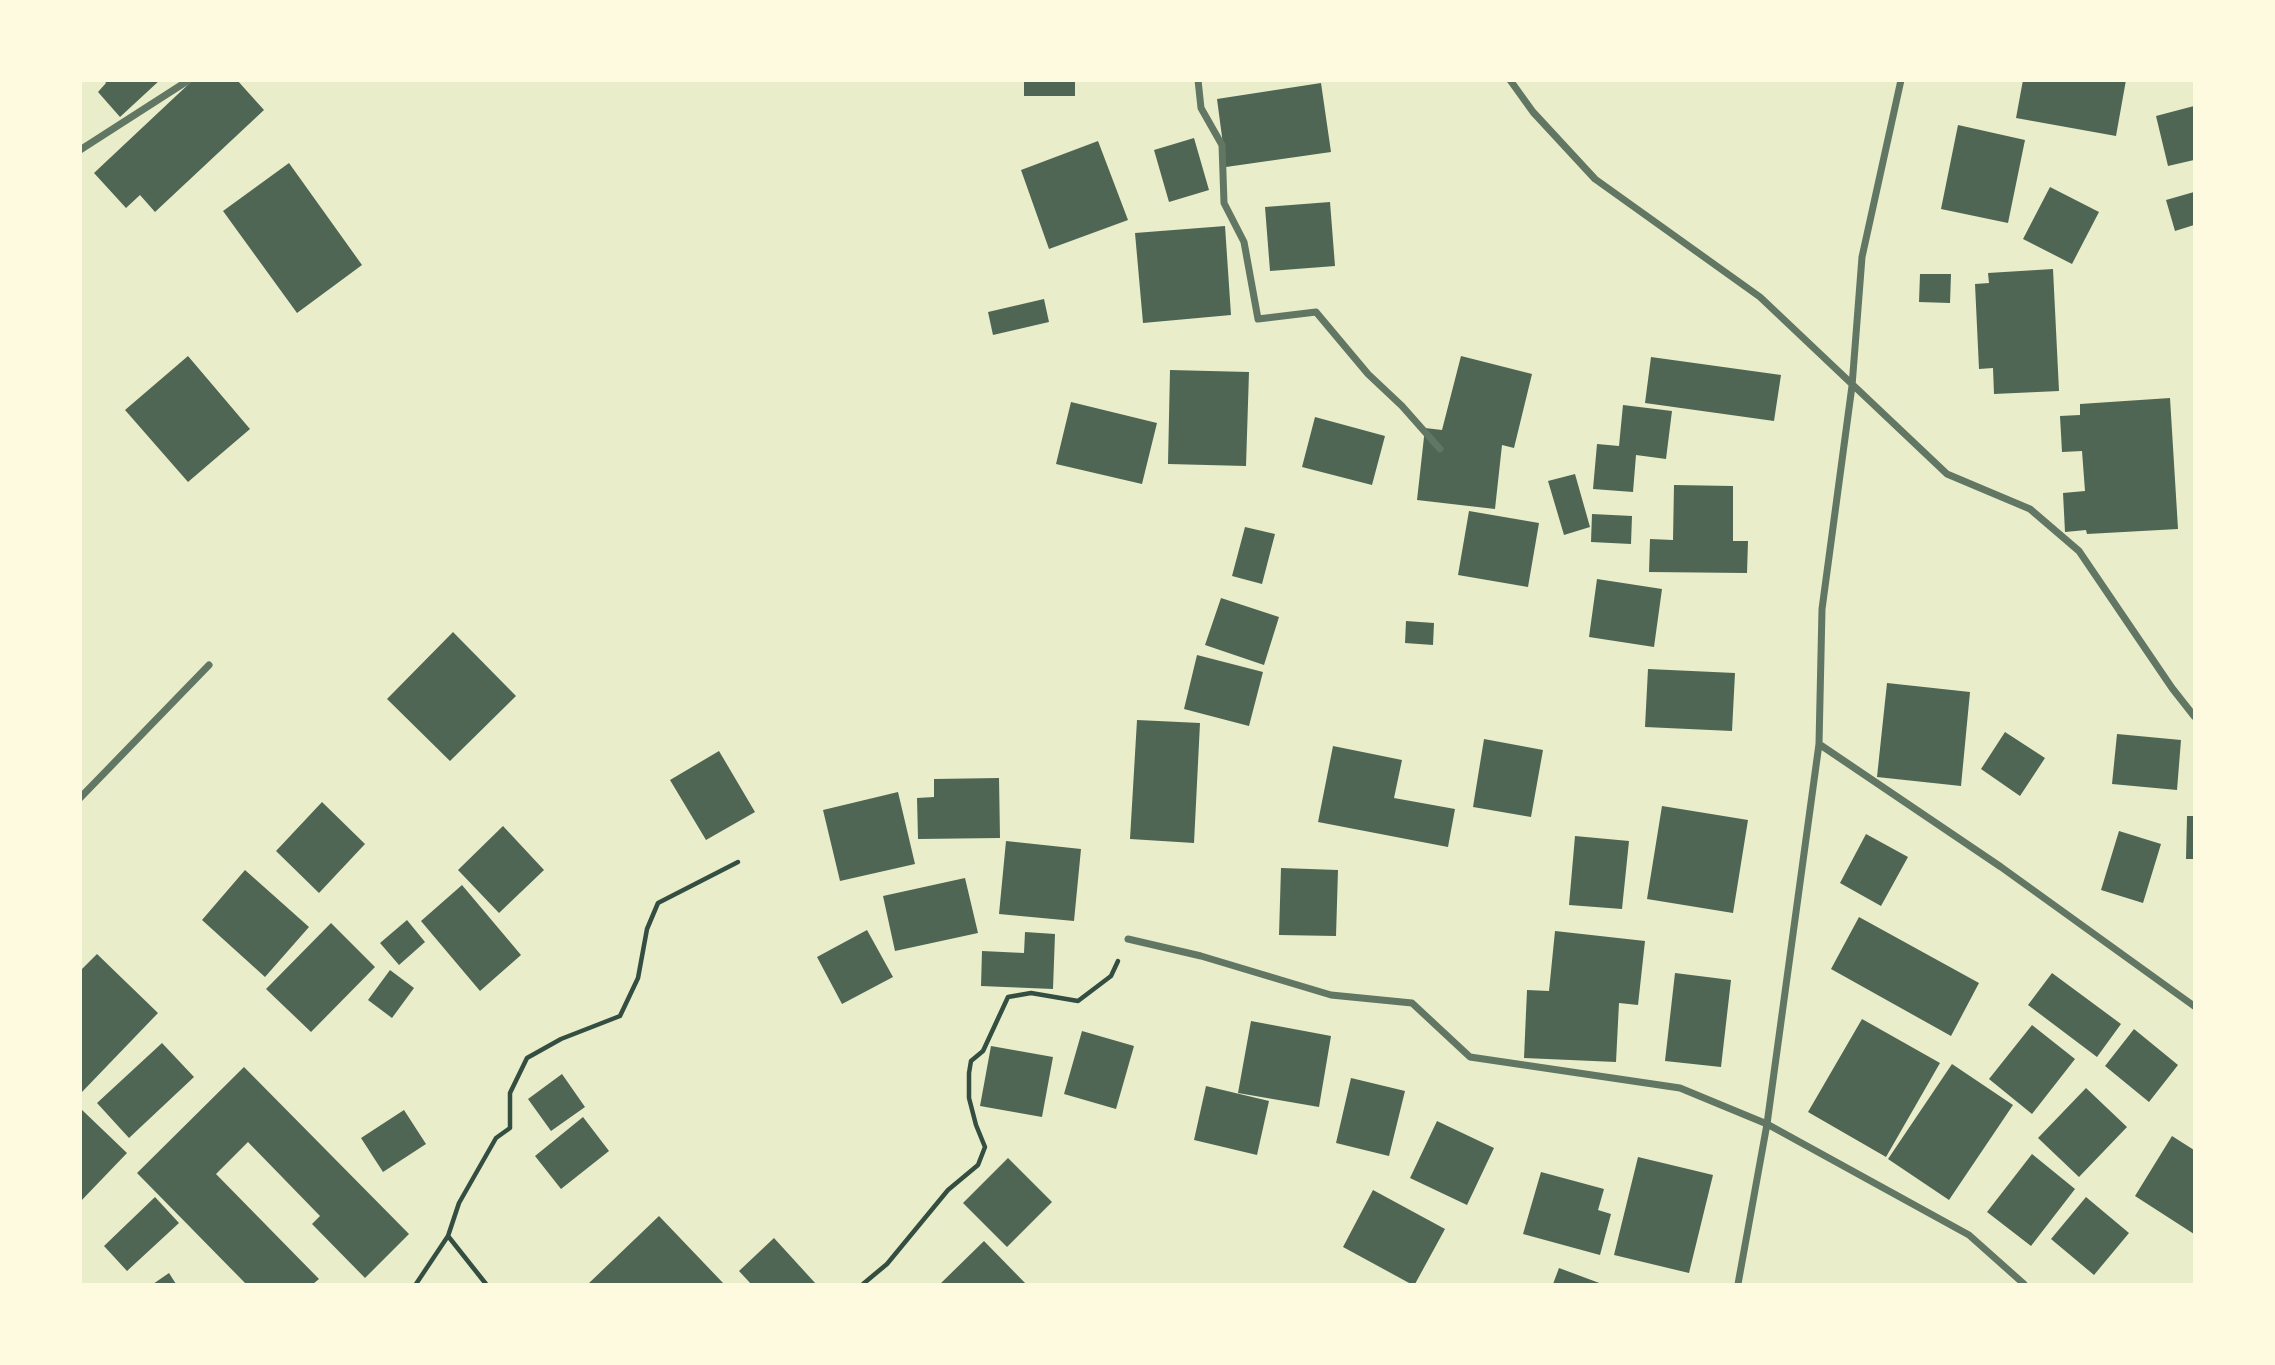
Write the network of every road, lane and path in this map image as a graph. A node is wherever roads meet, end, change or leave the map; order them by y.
1 (189, 80) edge
2 (1198, 80) edge
3 (1510, 80) edge
4 (1900, 80) edge
5 (80, 150) edge
6 (1852, 386) junction
7 (1440, 449) dead end
8 (209, 664) dead end
9 (2194, 716) edge
10 (1819, 744) junction
11 (80, 797) edge
12 (738, 862) dead end
13 (1128, 939) joint
14 (2194, 1006) edge
15 (1767, 1124) junction
16 (448, 1236) junction
17 (416, 1284) edge
18 (486, 1284) edge
19 (863, 1284) edge
20 (1738, 1284) edge
21 (2024, 1284) edge

1 - 5 street
2 - 7 street
3 - 6 street
4 - 6 street
6 - 9 street
6 - 10 street
8 - 11 street
10 - 14 street
10 - 15 street
12 - 16 path
13 - 15 street
13 - 19 path
15 - 20 street
15 - 21 street
16 - 17 path
16 - 18 path

